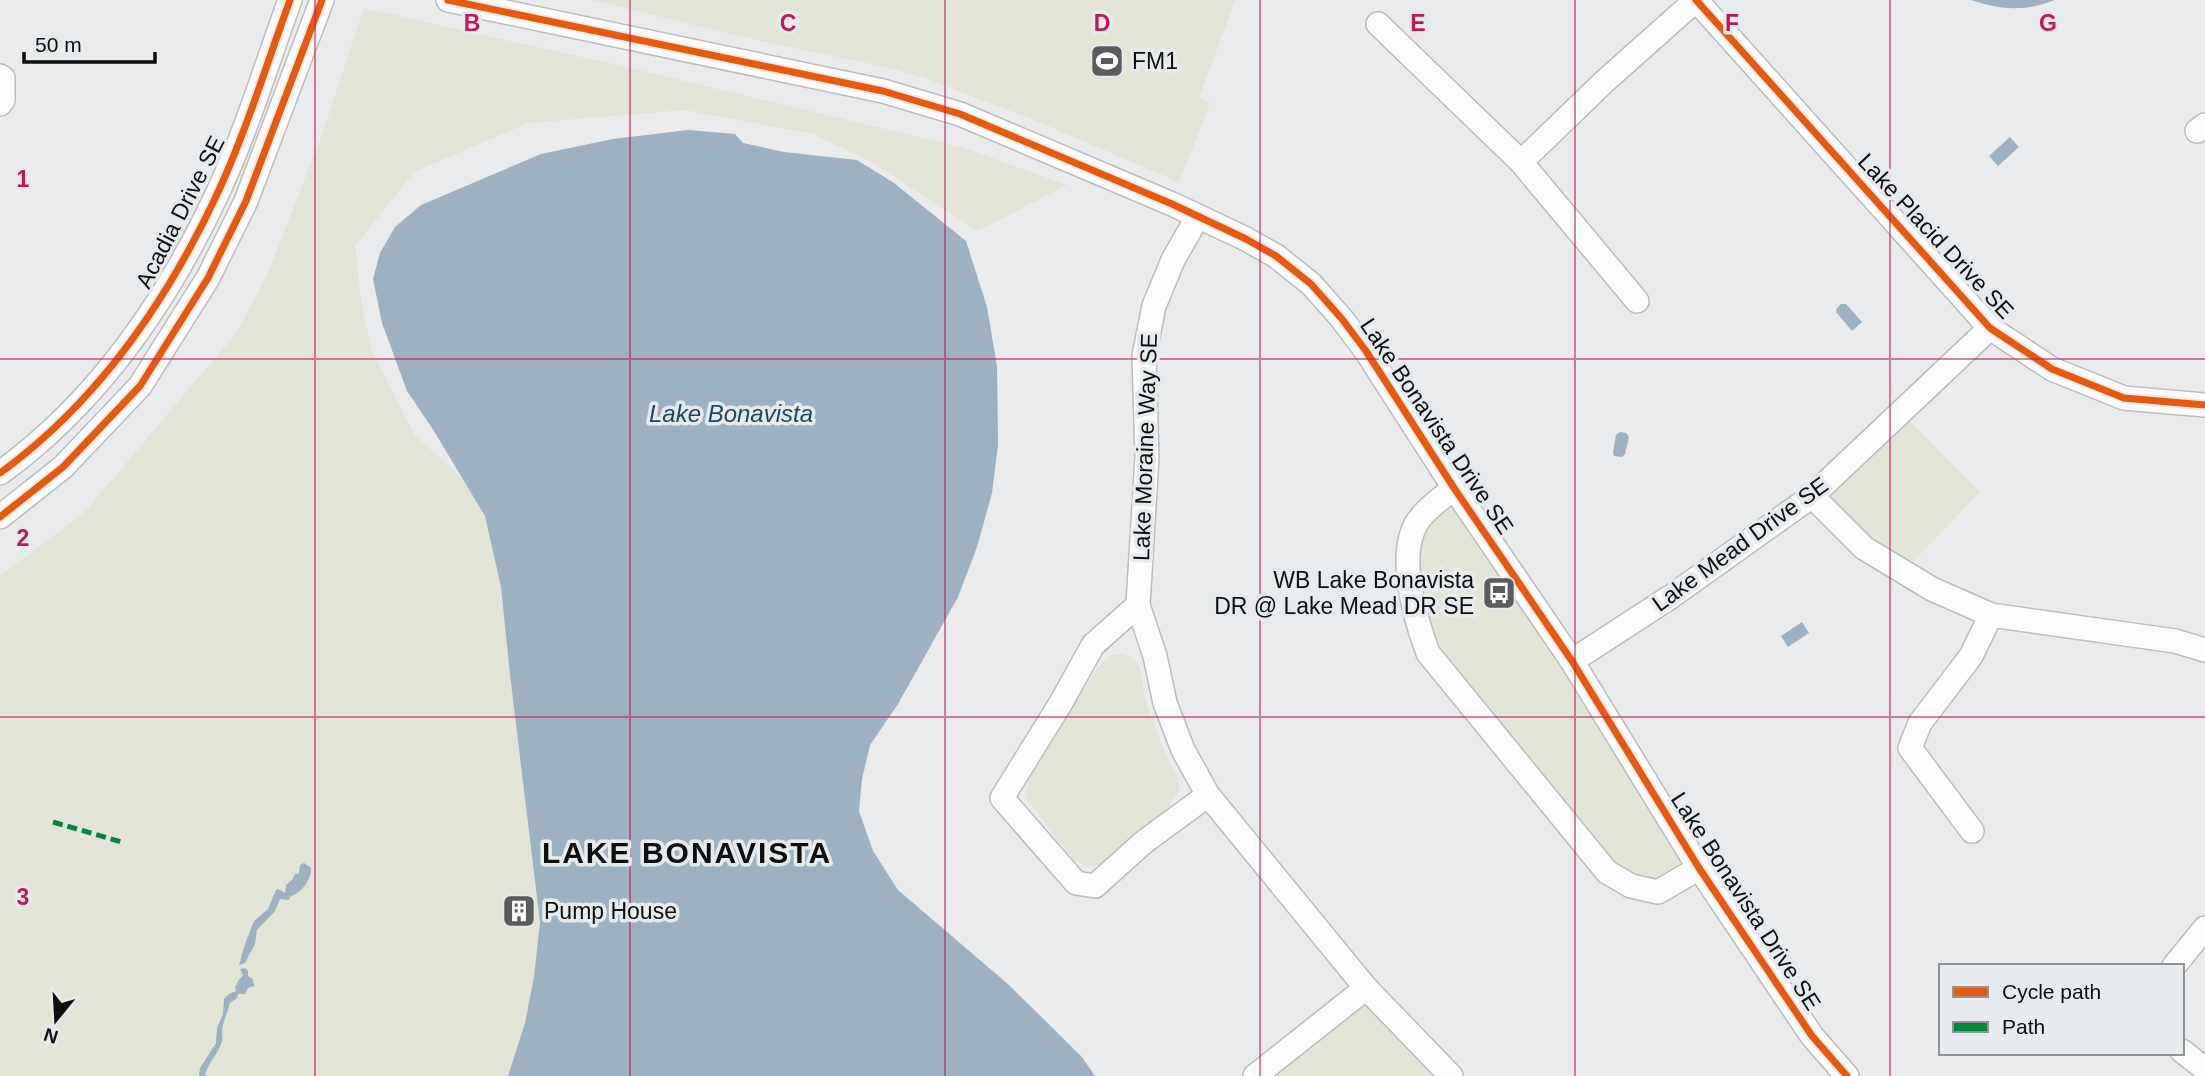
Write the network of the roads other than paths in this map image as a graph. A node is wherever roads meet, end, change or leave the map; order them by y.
1 (290, 0) edge
2 (322, 0) edge
3 (448, 0) edge
4 (1696, 0) edge
5 (1378, 23) dead end
6 (0, 76) edge
7 (0, 104) edge
8 (1521, 162) junction
9 (1198, 216) junction
10 (1637, 301) dead end
11 (1990, 328) junction
12 (2205, 405) edge
13 (0, 473) edge
14 (1454, 488) junction
15 (1812, 496) junction
16 (0, 516) edge
17 (1138, 605) junction
18 (1991, 615) junction
19 (2205, 650) edge
20 (1572, 661) junction
21 (1209, 796) junction
22 (1972, 831) dead end
23 (1699, 868) junction
24 (2205, 928) edge
25 (2176, 964) edge
26 (1366, 988) junction
27 (2184, 1052) edge
28 (2205, 1069) edge
29 (1255, 1076) edge
30 (1451, 1076) edge
31 (1847, 1076) edge

1 - 13 street, Acadia Drive SE
2 - 16 street
3 - 9 street, Lake Bonavista Drive SE
4 - 8 street
4 - 11 street, Lake Placid Drive SE
5 - 8 street
6 - 7 street
8 - 10 street
9 - 14 street, Lake Bonavista Drive SE
9 - 17 street, Lake Moraine Way SE
11 - 12 street, Lake Placid Drive SE
11 - 15 street, Lake Mead Drive SE
14 - 20 street, Lake Bonavista Drive SE
14 - 23 street, Lake Bonavista Drive SE
15 - 18 street
15 - 20 street, Lake Mead Drive SE
17 - 21 street, Lake Moraine Way SE
17 - 21 street
18 - 19 street
18 - 22 street
20 - 23 street, Lake Bonavista Drive SE
21 - 26 street, Lake Moraine Way SE
23 - 31 street, Lake Bonavista Drive SE
24 - 25 street
26 - 29 street
26 - 30 street, Lake Moraine Way SE
27 - 28 street

